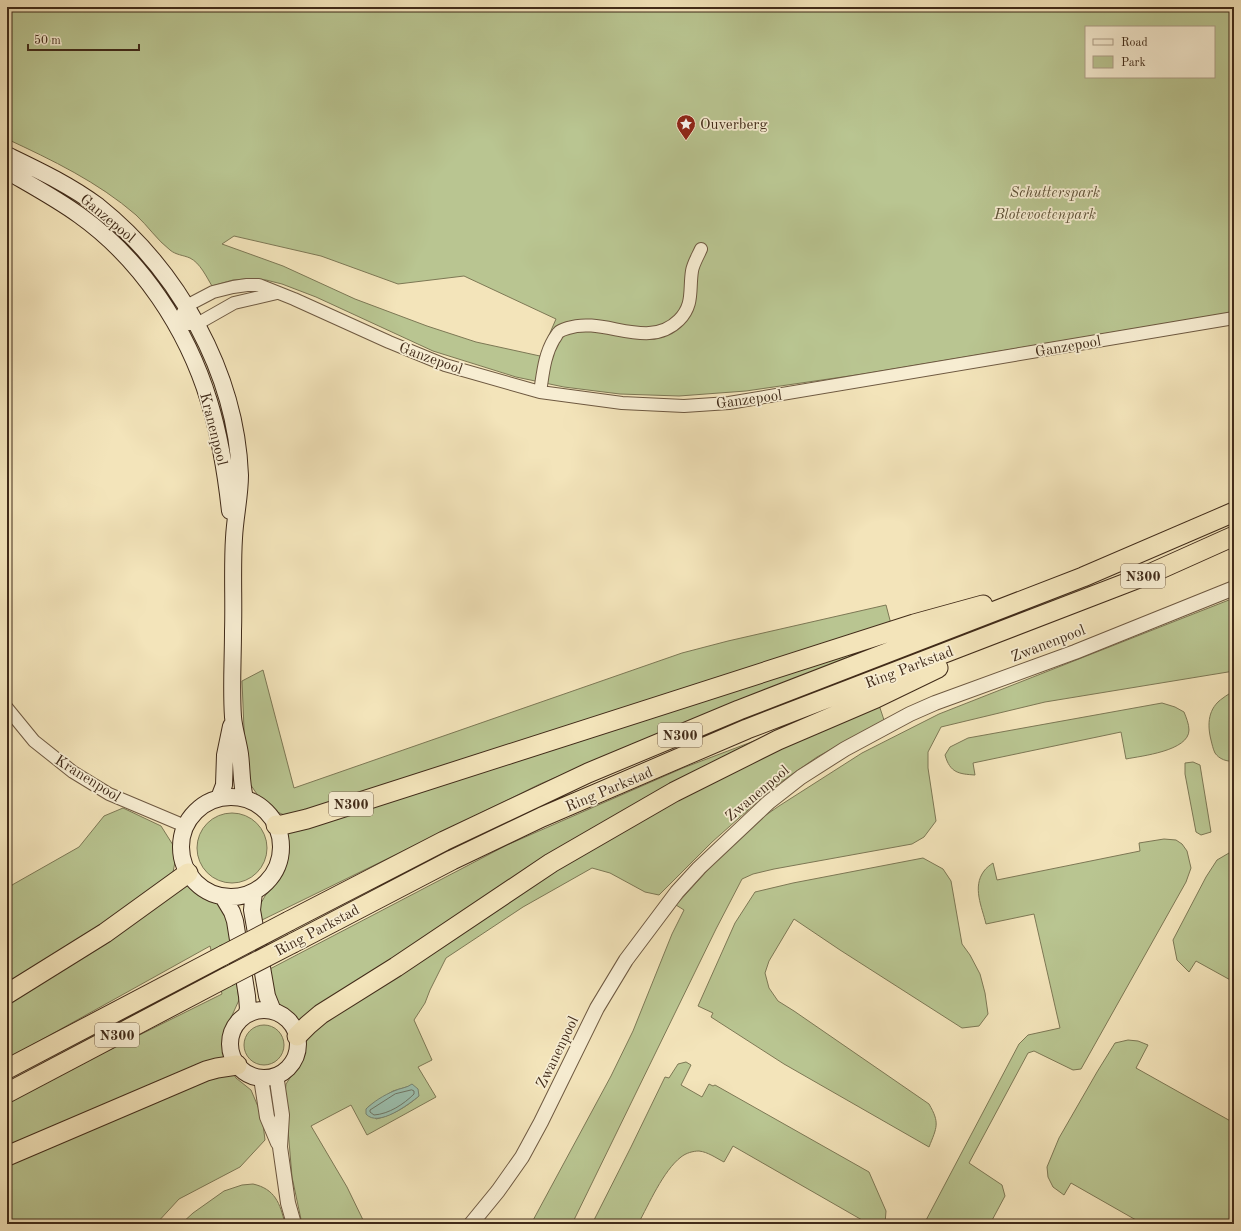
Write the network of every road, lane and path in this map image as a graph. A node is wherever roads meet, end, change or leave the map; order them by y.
1 (7, 155) edge
2 (7, 171) edge
3 (701, 249) dead end
4 (277, 293) junction
5 (186, 307) junction
6 (1234, 318) edge
7 (176, 324) junction
8 (197, 324) junction
9 (540, 392) junction
10 (1234, 512) edge
11 (1234, 536) edge
12 (234, 539) junction
13 (1083, 577) junction
14 (1234, 588) edge
15 (1050, 612) junction
16 (7, 708) edge
17 (233, 718) junction
18 (219, 798) junction
19 (245, 798) junction
20 (276, 825) junction
21 (185, 826) junction
22 (188, 873) junction
23 (254, 892) junction
24 (223, 897) junction
25 (7, 994) edge
26 (273, 1011) junction
27 (246, 1015) junction
28 (297, 1036) junction
29 (237, 1064) junction
30 (7, 1070) edge
31 (278, 1075) junction
32 (261, 1078) junction
33 (7, 1093) edge
34 (280, 1147) junction
35 (7, 1156) edge
36 (294, 1224) edge
37 (471, 1224) edge

1 - 5 main road, Ganzepool
2 - 7 main road, Ganzepool
3 - 9 street
4 - 5 street, Ganzepool
4 - 8 street
4 - 9 street, Ganzepool
5 - 7 street, Ganzepool
5 - 8 main road, Ganzepool
6 - 9 street, Ganzepool
7 - 8 street
7 - 12 main road, Kranenpool
8 - 12 main road, Kranenpool
10 - 13 highway, Ring Parkstad / N300
11 - 15 highway, Ring Parkstad / N300
12 - 17 main road, Kranenpool
13 - 20 highway, N300
13 - 30 highway, Ring Parkstad / N300, bridge
14 - 37 street, Zwanenpool
15 - 28 highway, N300
15 - 33 highway, Ring Parkstad / N300, bridge
16 - 21 street, Kranenpool
17 - 18 main road, Kranenpool
17 - 19 main road, Kranenpool
18 - 19 main road
18 - 21 main road
19 - 20 main road
20 - 23 main road
21 - 22 main road
22 - 24 main road
22 - 25 highway
23 - 24 main road
23 - 26 main road
24 - 27 main road
26 - 27 main road
26 - 28 main road
27 - 29 main road
28 - 31 main road
29 - 32 main road
29 - 35 highway
31 - 32 main road
31 - 34 street
32 - 34 street
34 - 36 street

